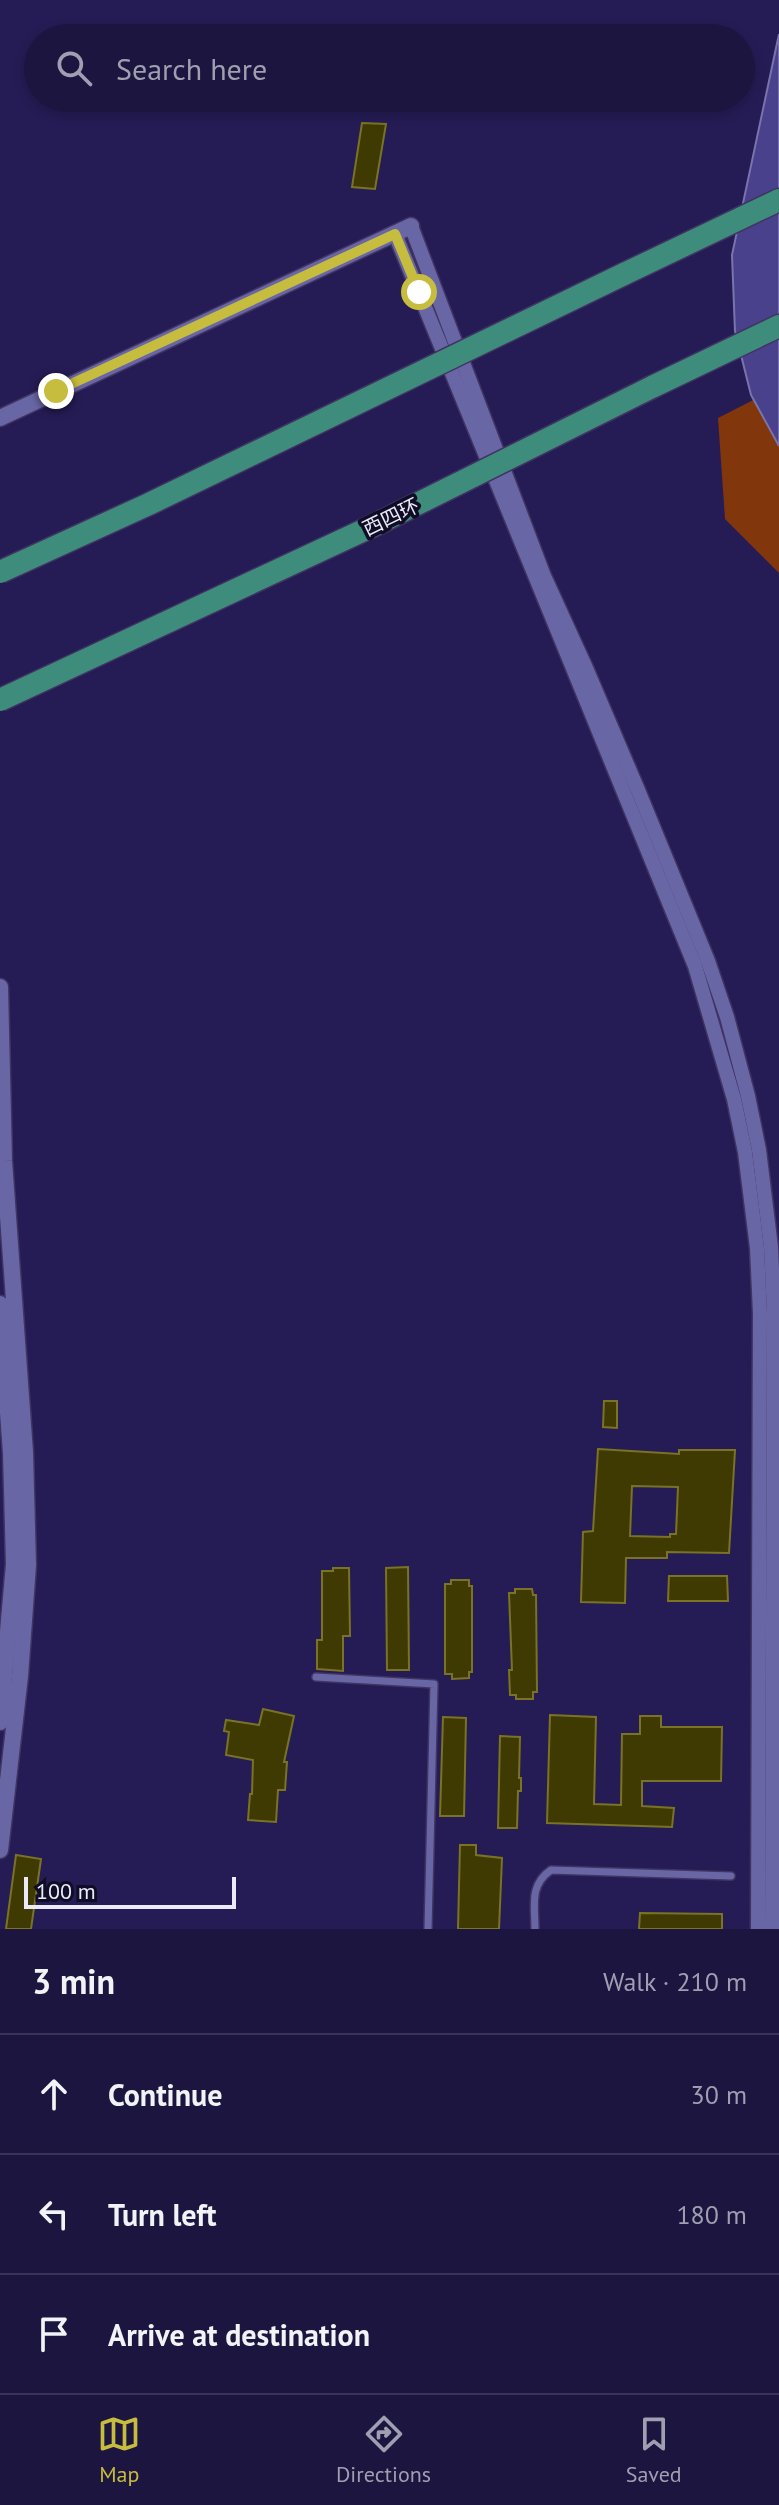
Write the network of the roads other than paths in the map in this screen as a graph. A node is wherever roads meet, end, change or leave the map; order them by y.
1 (779, 200) edge
2 (411, 226) joint
3 (395, 234) junction
4 (779, 326) edge
5 (0, 418) edge
6 (0, 572) edge
7 (0, 700) edge
8 (0, 987) edge
9 (0, 1304) edge
10 (8, 1367) edge
11 (316, 1677) dead end
12 (0, 1722) edge
13 (0, 1850) edge
14 (731, 1876) dead end
15 (428, 1929) edge
16 (535, 1929) edge
17 (758, 1929) edge
18 (772, 1929) edge

1 - 6 highway, bridge
2 - 3 street
2 - 18 street
3 - 5 street
3 - 17 street
4 - 7 highway, 西四环, bridge
8 - 10 street
9 - 10 street
10 - 12 street
10 - 13 street
11 - 15 lane
14 - 16 lane

